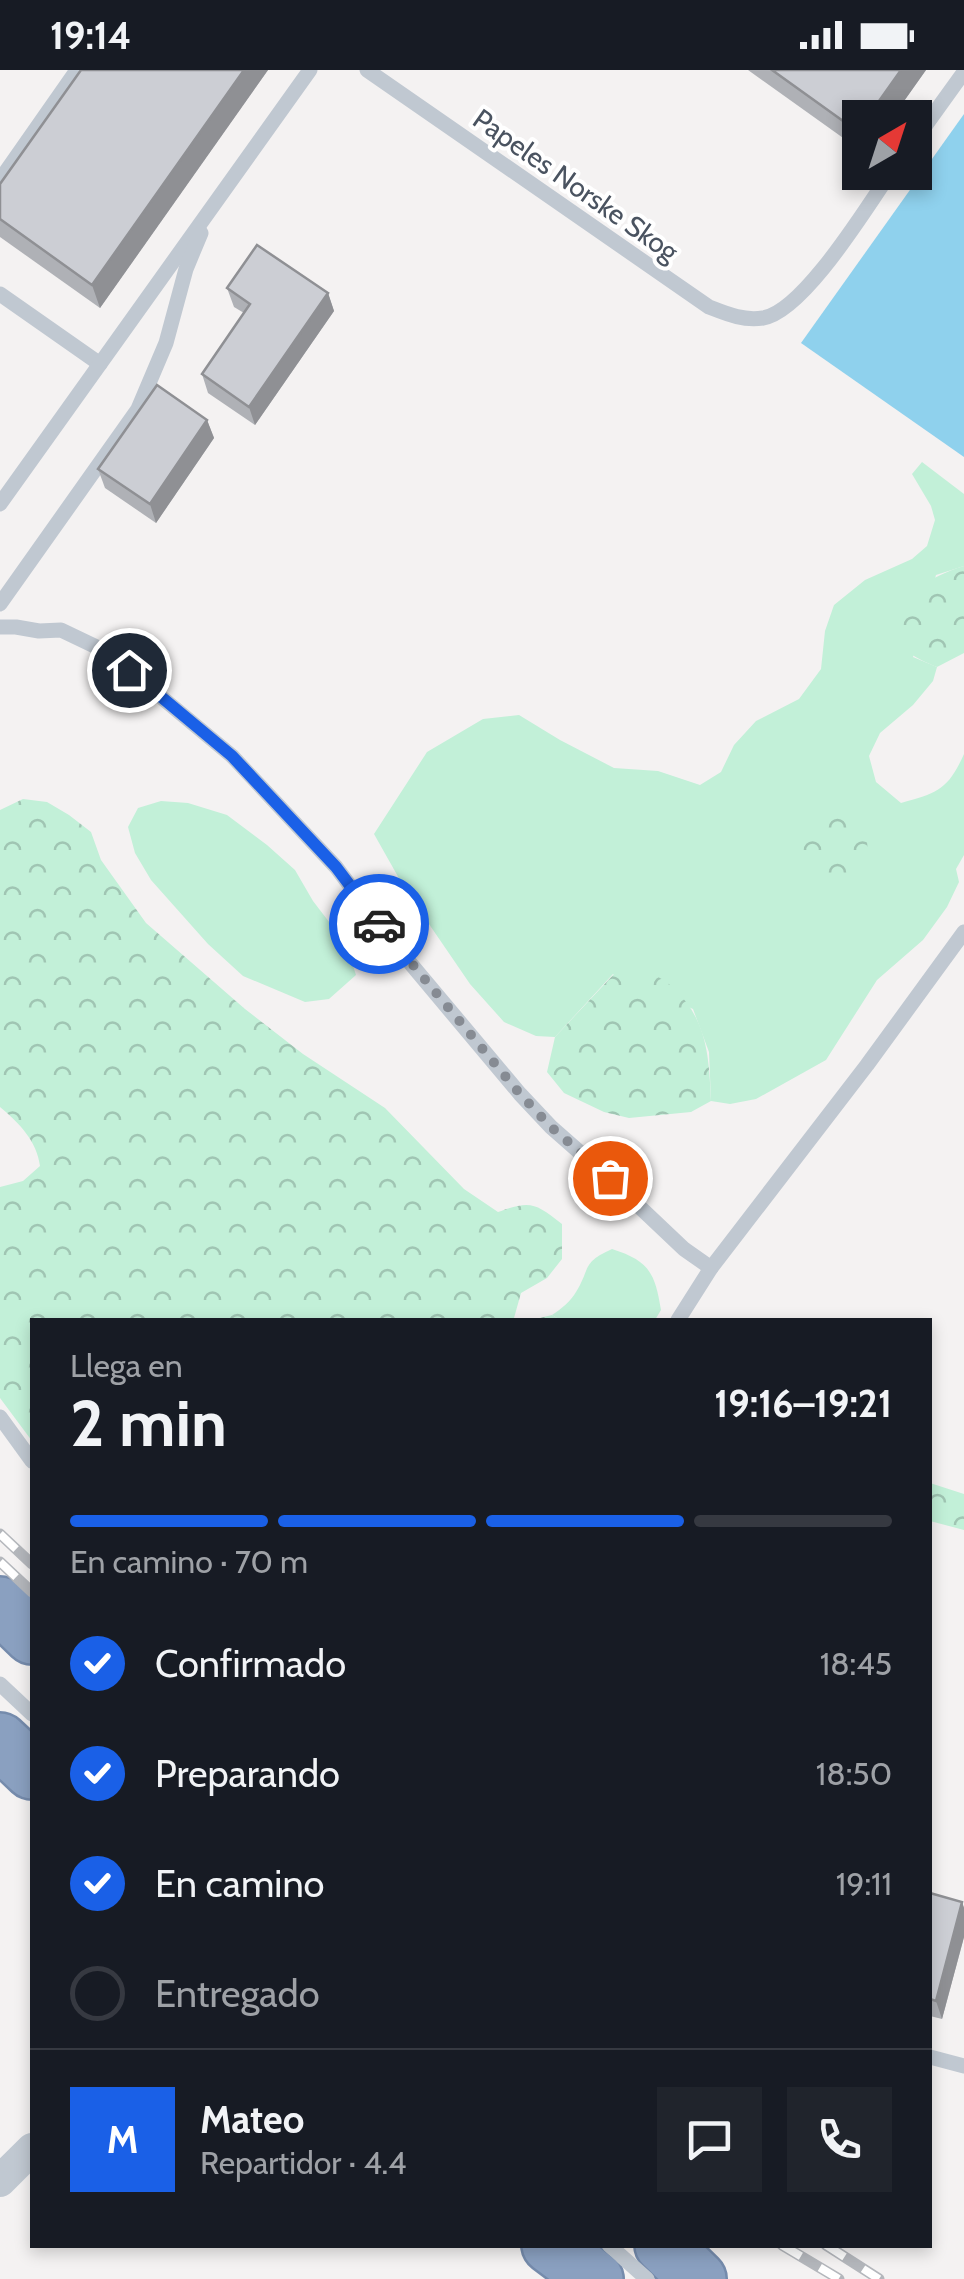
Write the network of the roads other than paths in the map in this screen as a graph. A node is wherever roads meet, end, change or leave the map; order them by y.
1 (77, 70) edge
2 (310, 70) edge
3 (366, 70) edge
4 (964, 72) edge
5 (932, 116) edge
6 (0, 180) edge
7 (879, 190) edge
8 (212, 207) junction
9 (0, 294) edge
10 (100, 364) junction
11 (0, 504) edge
12 (0, 604) edge
13 (0, 627) edge
14 (964, 932) edge
15 (711, 1268) junction
16 (679, 1318) edge
17 (0, 1417) edge
18 (30, 1459) edge
19 (0, 1605) edge
20 (30, 1634) edge
21 (0, 1684) edge
22 (30, 1712) edge
23 (0, 1741) edge
24 (30, 1770) edge
25 (932, 2057) edge
26 (964, 2066) edge
27 (30, 2151) edge
28 (0, 2181) edge
29 (554, 2248) edge
30 (617, 2248) edge
31 (680, 2272) edge
32 (594, 2279) edge

1 - 6 lane
2 - 8 lane
3 - 7 lane, Papeles Norske Skog
4 - 5 lane
8 - 10 lane
8 - 12 lane
9 - 10 lane
10 - 11 lane
13 - 15 lane
14 - 15 lane
15 - 16 lane
17 - 18 lane
19 - 20 highway
21 - 22 lane
23 - 24 highway
25 - 26 lane
27 - 28 street
29 - 32 highway
30 - 31 lane

